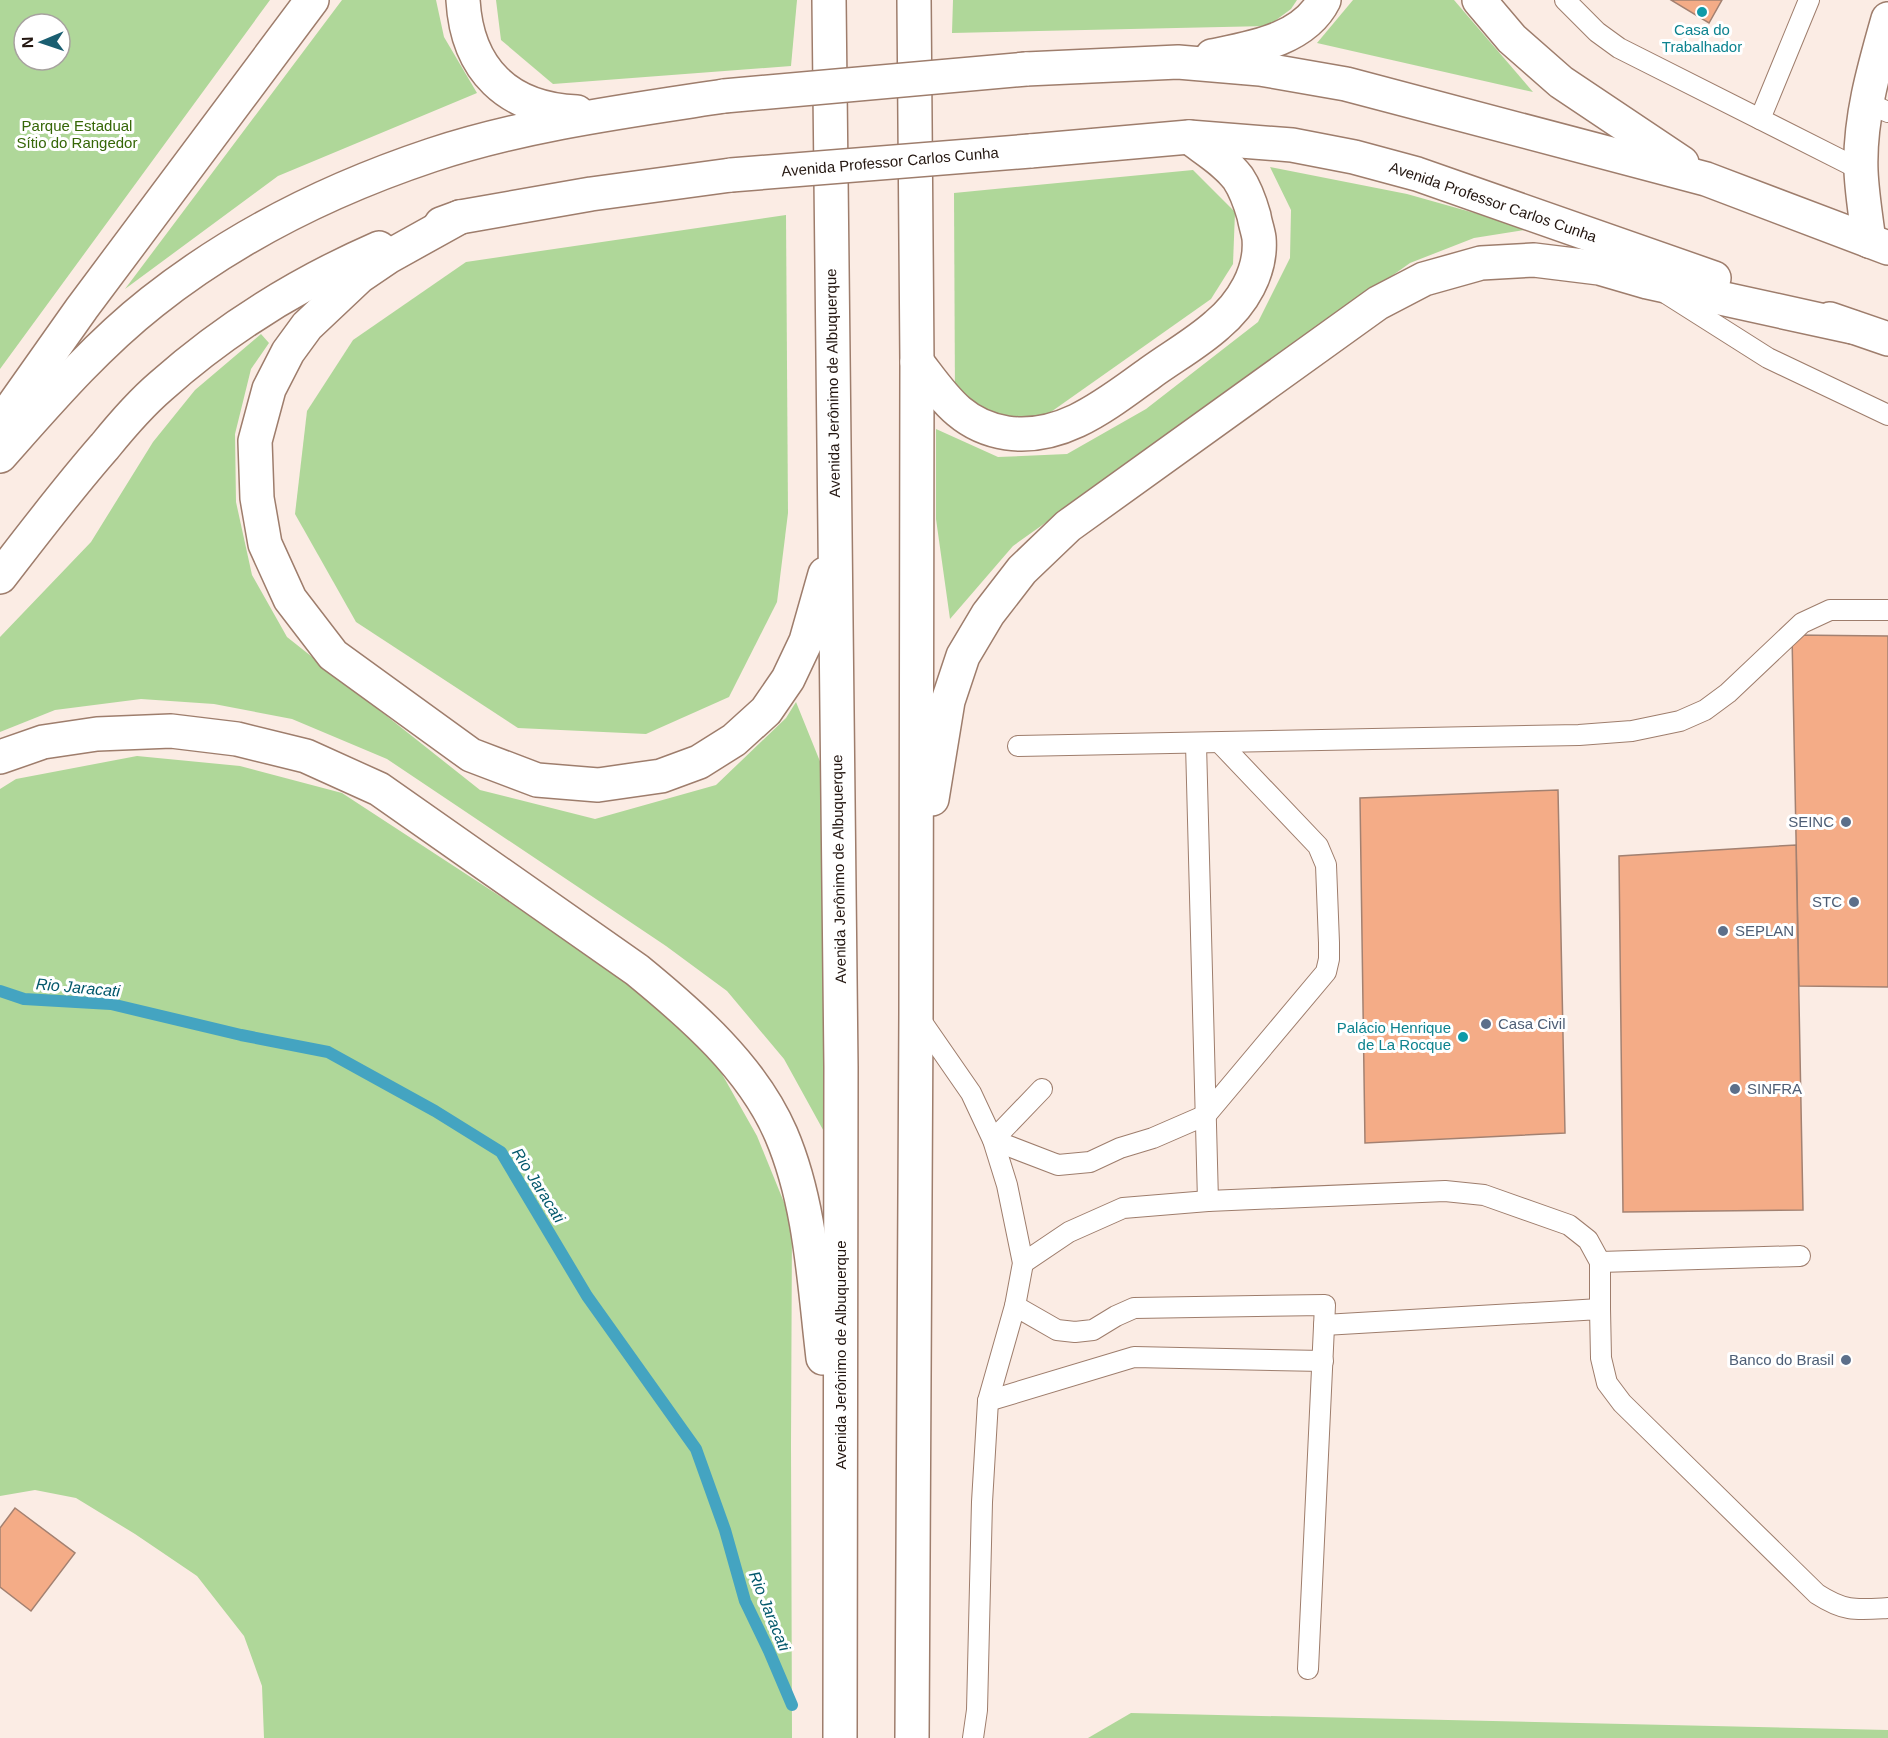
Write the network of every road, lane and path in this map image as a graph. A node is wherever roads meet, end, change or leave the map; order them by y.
1 (312, 0) edge
2 (463, 0) edge
3 (829, 0) edge
4 (914, 0) edge
5 (1324, 0) edge
6 (1479, 0) edge
7 (1565, 0) edge
8 (1809, 0) edge
9 (1888, 19) edge
10 (1178, 62) junction
11 (1878, 107) edge
12 (606, 114) junction
13 (1760, 118) junction
14 (1189, 137) junction
15 (1861, 170) junction
16 (1706, 179) junction
17 (460, 217) junction
18 (1879, 244) edge
19 (1647, 282) junction
20 (1852, 327) junction
21 (1888, 339) edge
22 (917, 362) junction
23 (1888, 415) edge
24 (0, 424) edge
25 (0, 456) edge
26 (835, 541) junction
27 (0, 577) edge
28 (1888, 610) edge
29 (1220, 743) junction
30 (1196, 744) junction
31 (1018, 746) dead end
32 (0, 757) edge
33 (916, 892) junction
34 (916, 1014) junction
35 (1042, 1089) dead end
36 (1206, 1115) junction
37 (993, 1140) junction
38 (1208, 1201) junction
39 (1800, 1256) dead end
40 (1600, 1262) junction
41 (1023, 1263) junction
42 (1015, 1306) junction
43 (1600, 1309) junction
44 (1324, 1325) junction
45 (1323, 1361) junction
46 (988, 1401) junction
47 (841, 1503) junction
48 (1888, 1608) edge
49 (1308, 1669) dead end
50 (840, 1738) edge
51 (912, 1738) edge
52 (973, 1738) edge

1 - 24 main road
2 - 12 main road
3 - 26 main road, Avenida Jerônimo de Albuquerque
4 - 22 main road
5 - 10 main road
6 - 16 main road
7 - 13 lane
8 - 13 lane
9 - 11 main road
10 - 12 main road, bridge
10 - 16 main road
11 - 15 main road
12 - 25 main road
13 - 15 lane
14 - 17 main road, Avenida Professor Carlos Cunha, bridge
14 - 20 main road, Avenida Professor Carlos Cunha
14 - 22 main road
15 - 18 main road
16 - 18 main road
17 - 26 main road
17 - 27 main road, Avenida Professor Carlos Cunha
19 - 20 main road
19 - 23 lane
19 - 33 main road
20 - 21 main road, Avenida Professor Carlos Cunha
22 - 33 main road
26 - 47 main road, Avenida Jerônimo de Albuquerque
28 - 29 lane
29 - 30 lane
29 - 36 lane
30 - 31 lane
30 - 36 lane
32 - 47 main road
33 - 34 main road
34 - 37 lane
34 - 51 main road
35 - 37 lane
36 - 37 lane
36 - 38 lane
37 - 41 lane
38 - 40 lane
38 - 41 lane
39 - 40 lane
40 - 43 lane
41 - 42 lane
42 - 44 lane
42 - 46 lane
43 - 44 lane
43 - 48 lane
44 - 45 lane
45 - 46 lane
45 - 49 lane
46 - 52 lane
47 - 50 main road, Avenida Jerônimo de Albuquerque

